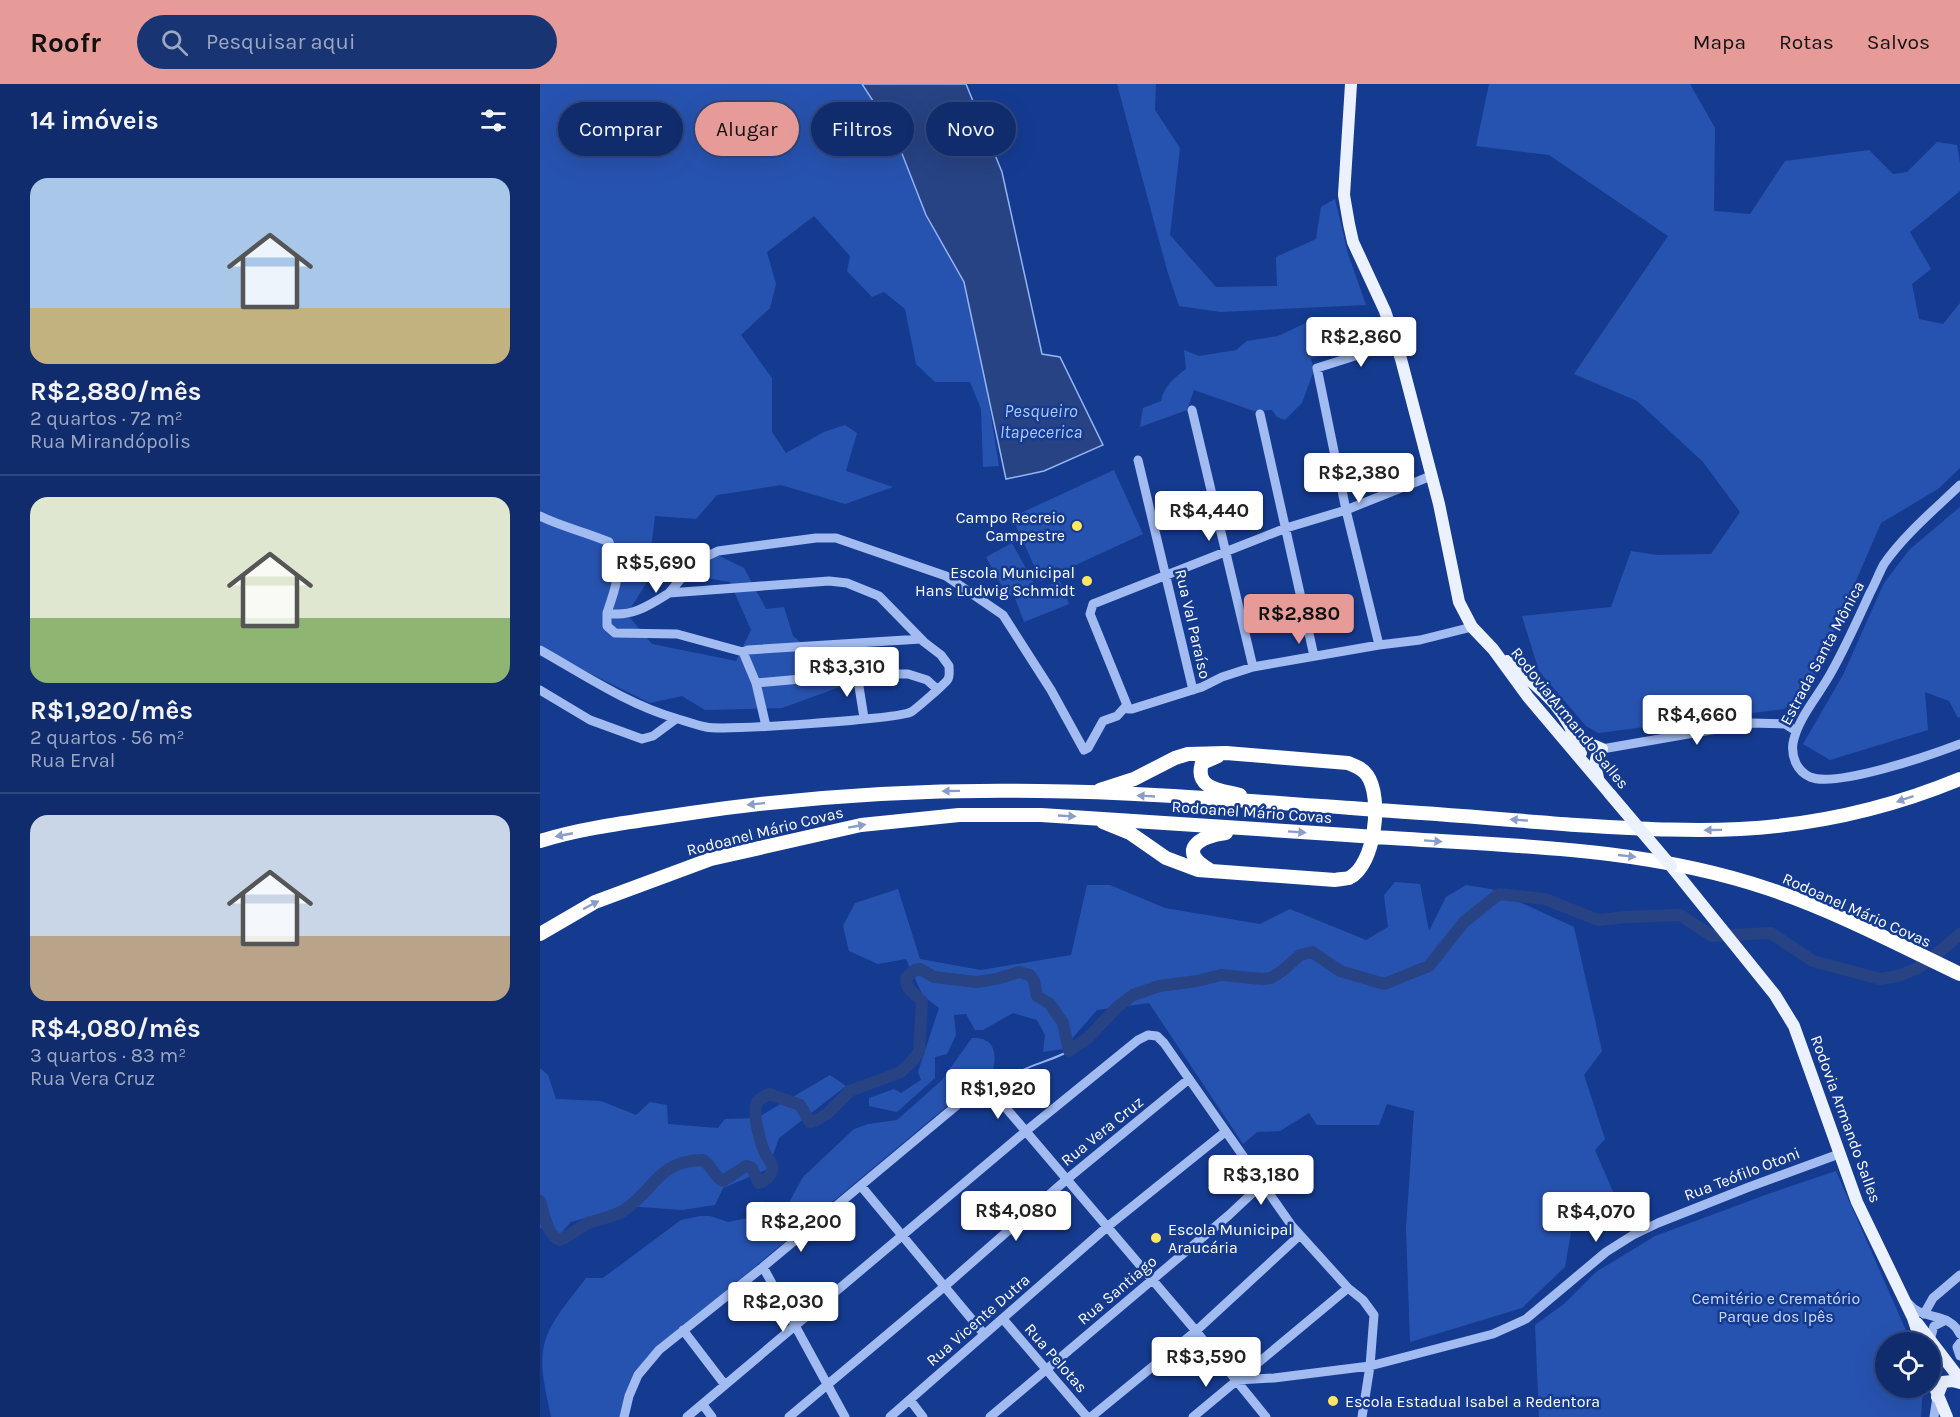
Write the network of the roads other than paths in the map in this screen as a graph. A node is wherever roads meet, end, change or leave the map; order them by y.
1 (1351, 84) edge
2 (1396, 343) junction
3 (1192, 410) dead end
4 (1260, 414) dead end
5 (1138, 460) dead end
6 (1431, 476) junction
7 (1960, 485) edge
8 (1346, 510) junction
9 (540, 516) edge
10 (1286, 528) junction
11 (1226, 553) junction
12 (1166, 576) junction
13 (669, 593) junction
14 (607, 613) junction
15 (1472, 627) junction
16 (921, 639) junction
17 (1379, 645) junction
18 (1493, 649) junction
19 (540, 650) edge
20 (743, 652) junction
21 (1314, 656) junction
22 (1253, 667) junction
23 (857, 674) junction
24 (756, 683) junction
25 (937, 689) junction
26 (540, 690) edge
27 (1193, 690) junction
28 (1127, 705) junction
29 (864, 718) junction
30 (676, 719) junction
31 (766, 726) junction
32 (1796, 731) junction
33 (1558, 732) junction
34 (1960, 744) edge
35 (1587, 746) junction
36 (1226, 753) junction
37 (1585, 764) junction
38 (1598, 779) junction
39 (1960, 779) edge
40 (1092, 793) junction
41 (1271, 803) junction
42 (1092, 818) junction
43 (1261, 829) junction
44 (540, 841) edge
45 (1211, 872) junction
46 (540, 934) edge
47 (1955, 971) edge
48 (1189, 1079) junction
49 (1026, 1131) junction
50 (1225, 1132) junction
51 (1839, 1154) junction
52 (1066, 1180) junction
53 (1262, 1184) junction
54 (861, 1186) junction
55 (1107, 1227) junction
56 (1300, 1235) junction
57 (903, 1237) junction
58 (763, 1267) junction
59 (1960, 1275) edge
60 (1151, 1280) junction
61 (945, 1287) junction
62 (1348, 1288) junction
63 (1934, 1298) junction
64 (1918, 1316) junction
65 (1003, 1319) junction
66 (1946, 1320) junction
67 (795, 1327) junction
68 (683, 1330) junction
69 (1196, 1331) junction
70 (1922, 1332) edge
71 (1930, 1332) edge
72 (984, 1334) junction
73 (1959, 1338) edge
74 (1960, 1356) edge
75 (1941, 1359) edge
76 (1371, 1366) junction
77 (1047, 1368) junction
78 (1236, 1380) junction
79 (1960, 1381) edge
80 (725, 1385) junction
81 (826, 1386) junction
82 (1941, 1387) edge
83 (1937, 1398) edge
84 (1938, 1398) edge
85 (910, 1400) junction
86 (703, 1406) junction
87 (624, 1417) edge
88 (687, 1417) edge
89 (712, 1417) edge
90 (789, 1417) edge
91 (845, 1417) edge
92 (890, 1417) edge
93 (923, 1417) edge
94 (990, 1417) edge
95 (1089, 1417) edge
96 (1192, 1417) edge
97 (1266, 1417) edge
98 (1362, 1417) edge
99 (1934, 1417) edge
100 (1947, 1417) edge

1 - 2 main road, Rodovia Armando Salles
2 - 6 main road, Rodovia Armando Salles
2 - 8 street
3 - 11 street
4 - 10 street
5 - 12 street, Rua Val Paraíso
6 - 8 street
6 - 15 main road, Rodovia Armando Salles
7 - 32 street, Estrada Santa Mônica
8 - 10 street
8 - 17 street
9 - 14 street
10 - 11 street
10 - 21 street
11 - 12 street
11 - 22 street
12 - 27 street, Rua Val Paraíso
12 - 28 street
13 - 14 street
13 - 16 street
13 - 28 street
14 - 20 street
15 - 17 street
15 - 18 main road, Rodovia Armando Salles
16 - 20 street
16 - 25 street
17 - 21 street
18 - 33 main road, Rodovia Armando Salles
18 - 35 main road
19 - 30 street
20 - 24 street
21 - 22 street
22 - 27 street
23 - 24 street
23 - 25 street
23 - 29 street
24 - 31 street
25 - 29 street
26 - 30 street
27 - 28 street
29 - 31 street
30 - 31 street
32 - 34 street, Estrada Santa Mônica
32 - 35 street
33 - 35 main road
33 - 37 main road, Rodovia Armando Salles
35 - 37 main road
35 - 38 main road
36 - 40 highway
36 - 41 highway
36 - 45 highway
37 - 38 main road, Rodovia Armando Salles
38 - 51 main road, Rodovia Armando Salles, bridge
39 -> 41 highway, Rodoanel Mário Covas, bridge
41 -> 40 highway, Rodoanel Mário Covas
40 -> 44 highway, Rodoanel Mário Covas
42 - 43 highway, Rodoanel Mário Covas
42 - 45 highway
46 -> 42 highway, Rodoanel Mário Covas
43 - 45 highway
43 -> 47 highway, Rodoanel Mário Covas, bridge
48 - 49 street
48 - 50 street
48 - 52 street, Rua Vera Cruz
49 - 52 street
49 - 54 street
49 - 57 street
50 - 53 street
50 - 55 street, Rua Vicente Dutra
51 - 64 main road, Rodovia Armando Salles
51 - 76 street, Rua Teófilo Otoni
52 - 55 street
52 - 61 street, Rua Vera Cruz
53 - 56 street
53 - 60 street, Rua Santiago
54 - 57 street
54 - 58 street
55 - 60 street
55 - 65 street, Rua Vicente Dutra
56 - 62 street
56 - 69 street
57 - 61 street
57 - 67 street
58 - 67 street
58 - 68 street
59 - 63 street
60 - 69 street
60 - 77 street, Rua Santiago
61 - 72 street
61 - 81 street, Rua Vera Cruz
62 - 76 street
62 - 78 street
63 - 64 street
63 - 66 street
64 - 66 street
64 - 70 main road, Rodovia Armando Salles
65 - 72 street, Rua Vicente Dutra
65 - 77 street, Rua Pelotas
66 - 71 street
66 - 73 street
67 - 80 street
67 - 81 street
68 - 80 street
68 - 87 street
69 - 78 street
69 - 95 street
72 - 85 street, Rua Vicente Dutra
73 - 74 street
75 - 79 main road, Rodovia Armando Salles
76 - 78 street, Rua Teófilo Otoni
76 - 98 street
77 - 94 street, Rua Santiago
77 - 95 street, Rua Pelotas
78 - 96 street
78 - 97 street
79 - 82 main road
80 - 86 street
81 - 90 street, Rua Vera Cruz
81 - 91 street
83 - 99 street
84 - 100 main road
85 - 92 street, Rua Vicente Dutra
85 - 93 street
86 - 88 street
86 - 89 street

